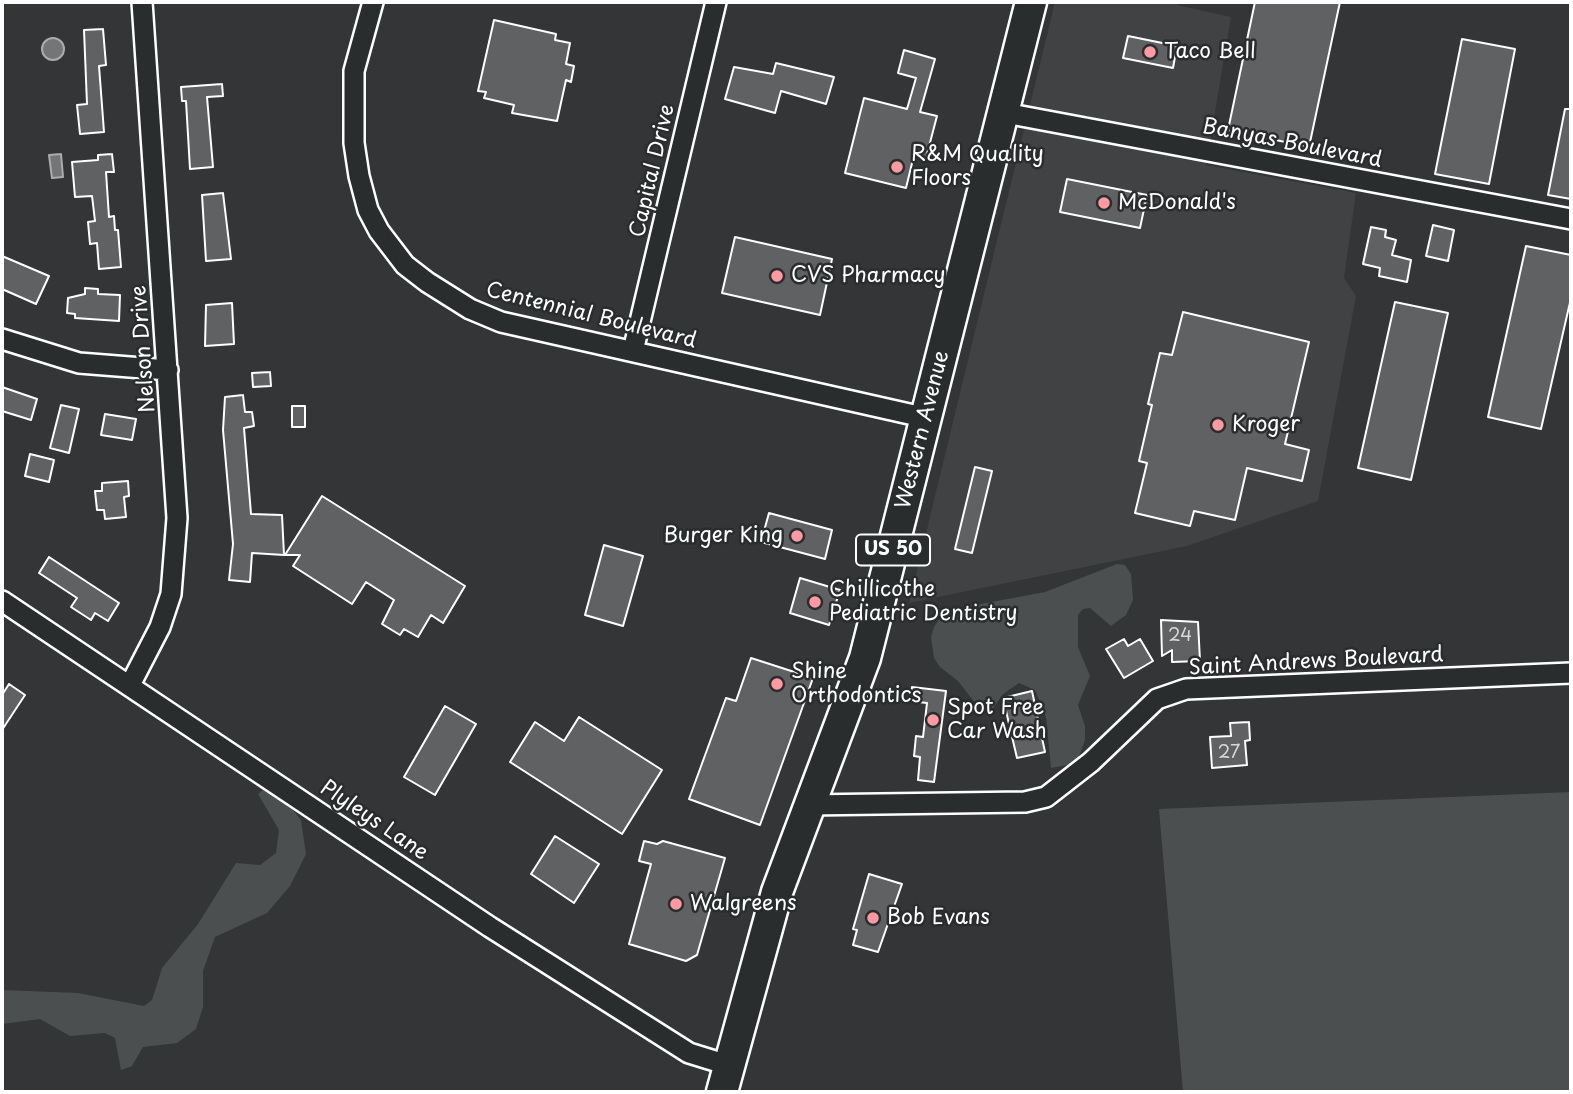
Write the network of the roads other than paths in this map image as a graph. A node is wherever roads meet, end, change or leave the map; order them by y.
1 (142, 2) edge
2 (373, 2) edge
3 (716, 2) edge
4 (1031, 2) edge
5 (1005, 113) junction
6 (1571, 219) edge
7 (2, 339) edge
8 (634, 351) junction
9 (168, 370) junction
10 (927, 418) junction
11 (2, 601) edge
12 (1571, 673) edge
13 (130, 685) junction
14 (807, 805) junction
15 (725, 1079) edge

1 - 9 street, Nelson Drive
2 - 8 street, Centennial Boulevard
3 - 8 street, Capital Drive
4 - 5 main road, Western Avenue / US 50
5 - 6 street, Banyas Boulevard
5 - 10 main road, Western Avenue / US 50
7 - 9 street
8 - 10 street, Centennial Boulevard
9 - 13 street, Nelson Drive
10 - 14 main road, Western Avenue / US 50
11 - 13 street, Plyleys Lane
12 - 14 street, Saint Andrews Boulevard
13 - 15 street, Plyleys Lane
14 - 15 main road, Western Avenue / US 50

